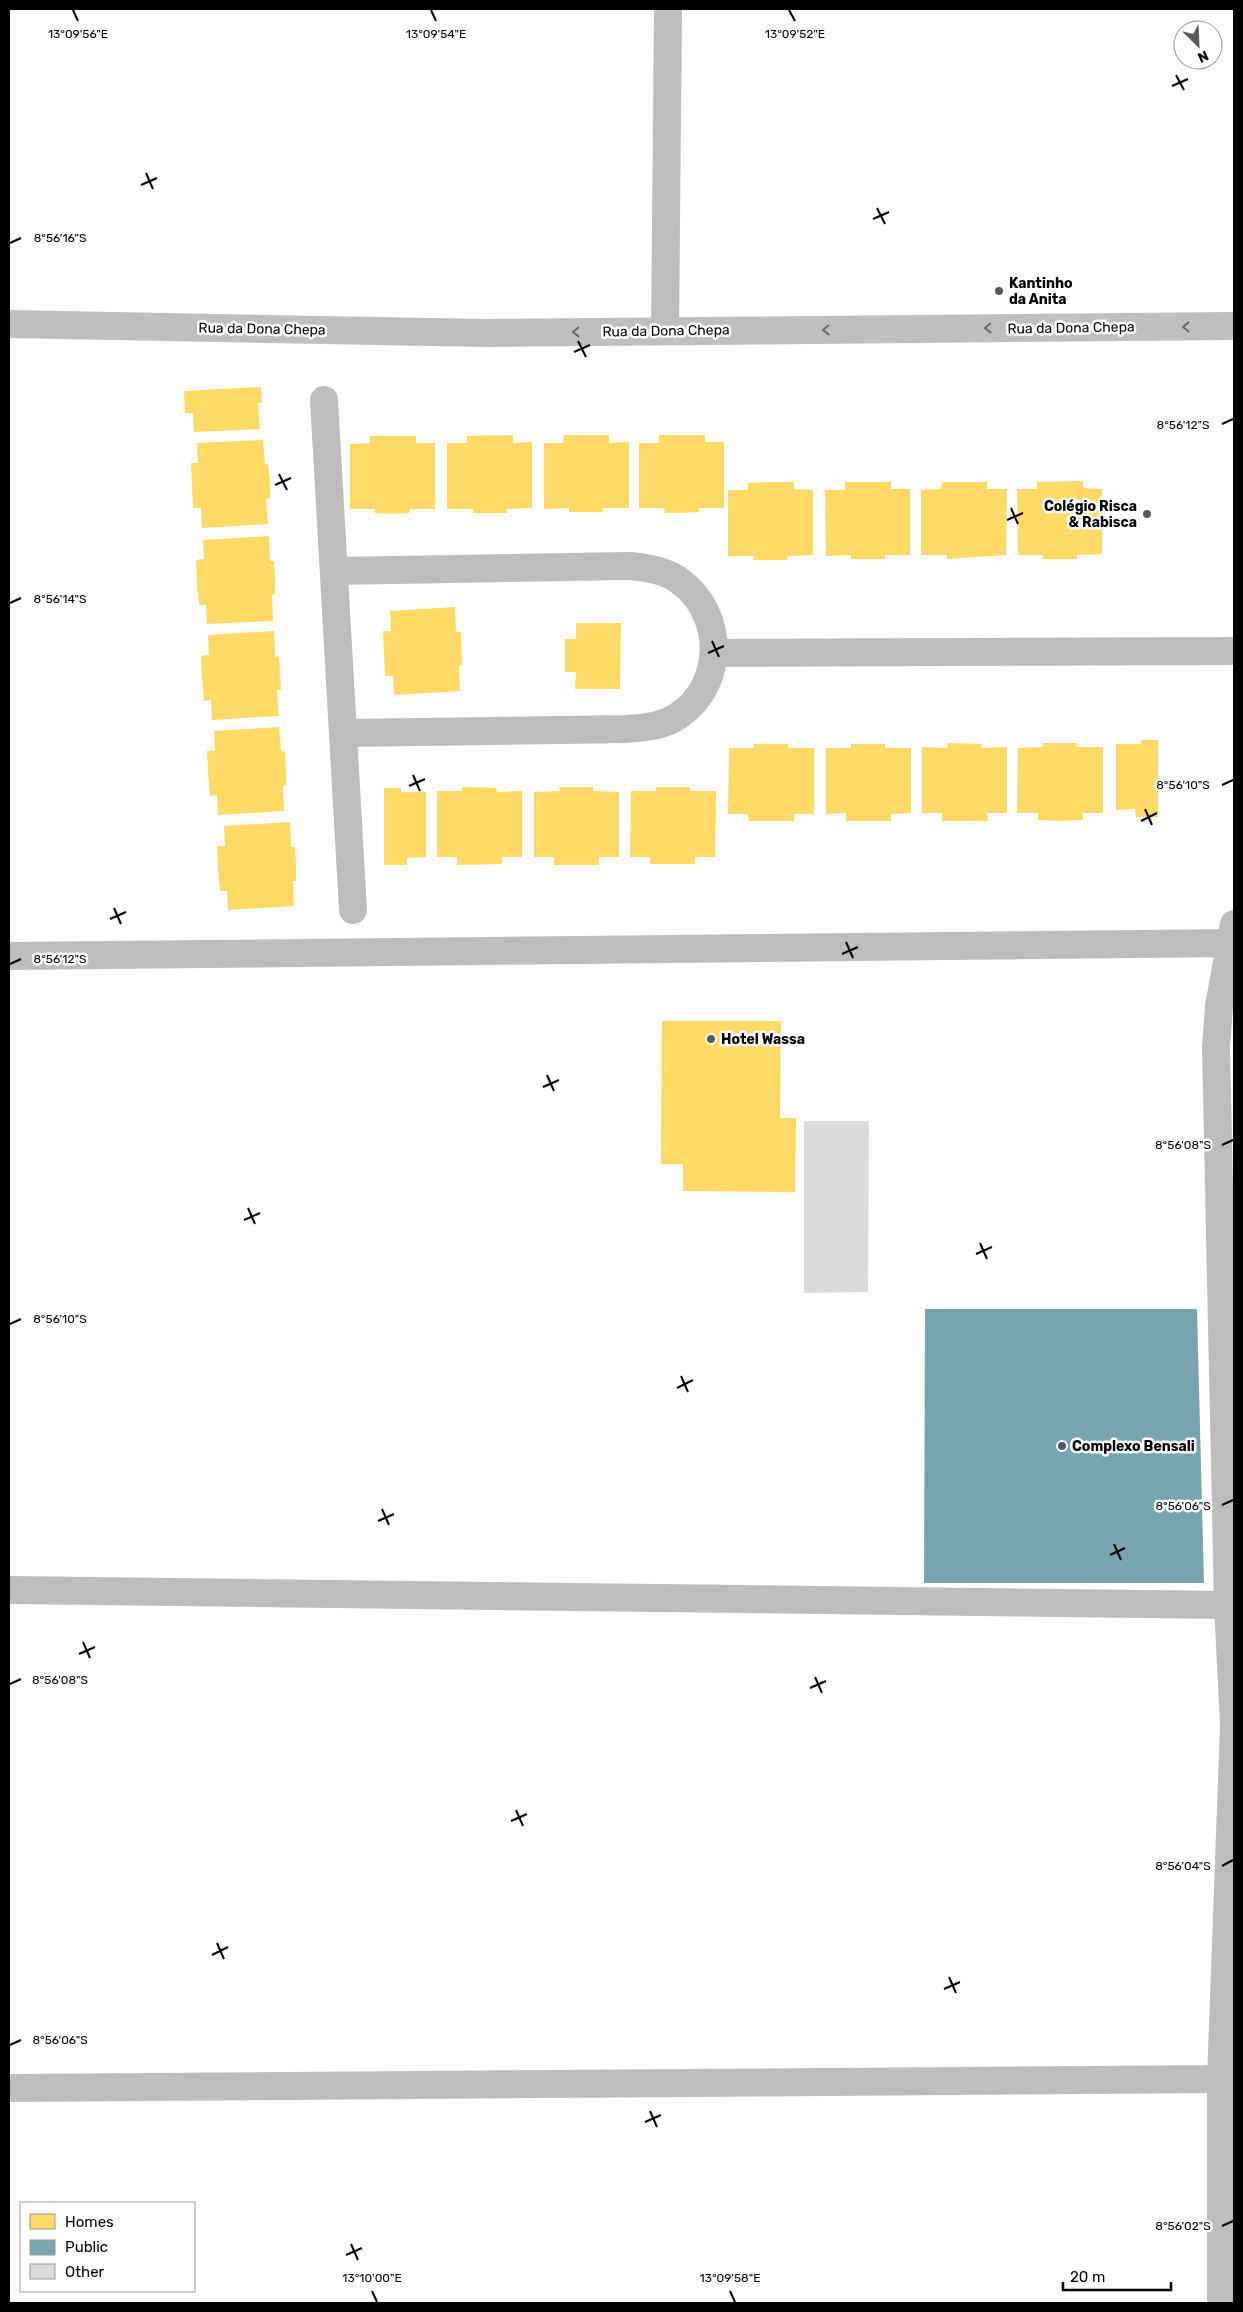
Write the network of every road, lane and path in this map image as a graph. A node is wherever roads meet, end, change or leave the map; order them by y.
1 (668, 9) edge
2 (9, 324) edge
3 (1234, 326) edge
4 (665, 331) junction
5 (324, 400) dead end
6 (334, 571) junction
7 (1234, 651) edge
8 (714, 653) junction
9 (343, 734) junction
10 (353, 910) dead end
11 (1234, 936) edge
12 (9, 956) edge
13 (9, 1590) edge
14 (1228, 1605) junction
15 (1234, 1725) edge
16 (1221, 2080) junction
17 (9, 2088) edge
18 (1222, 2303) edge

1 - 4 street
4 -> 2 main road, Rua da Dona Chepa
3 -> 4 main road, Rua da Dona Chepa
5 - 6 street
6 - 8 street
6 - 9 street
7 - 8 street
8 - 9 street
9 - 10 street
11 - 12 street
11 - 14 street
13 - 14 street
14 - 15 street
15 - 16 street
16 - 17 street
16 - 18 street

